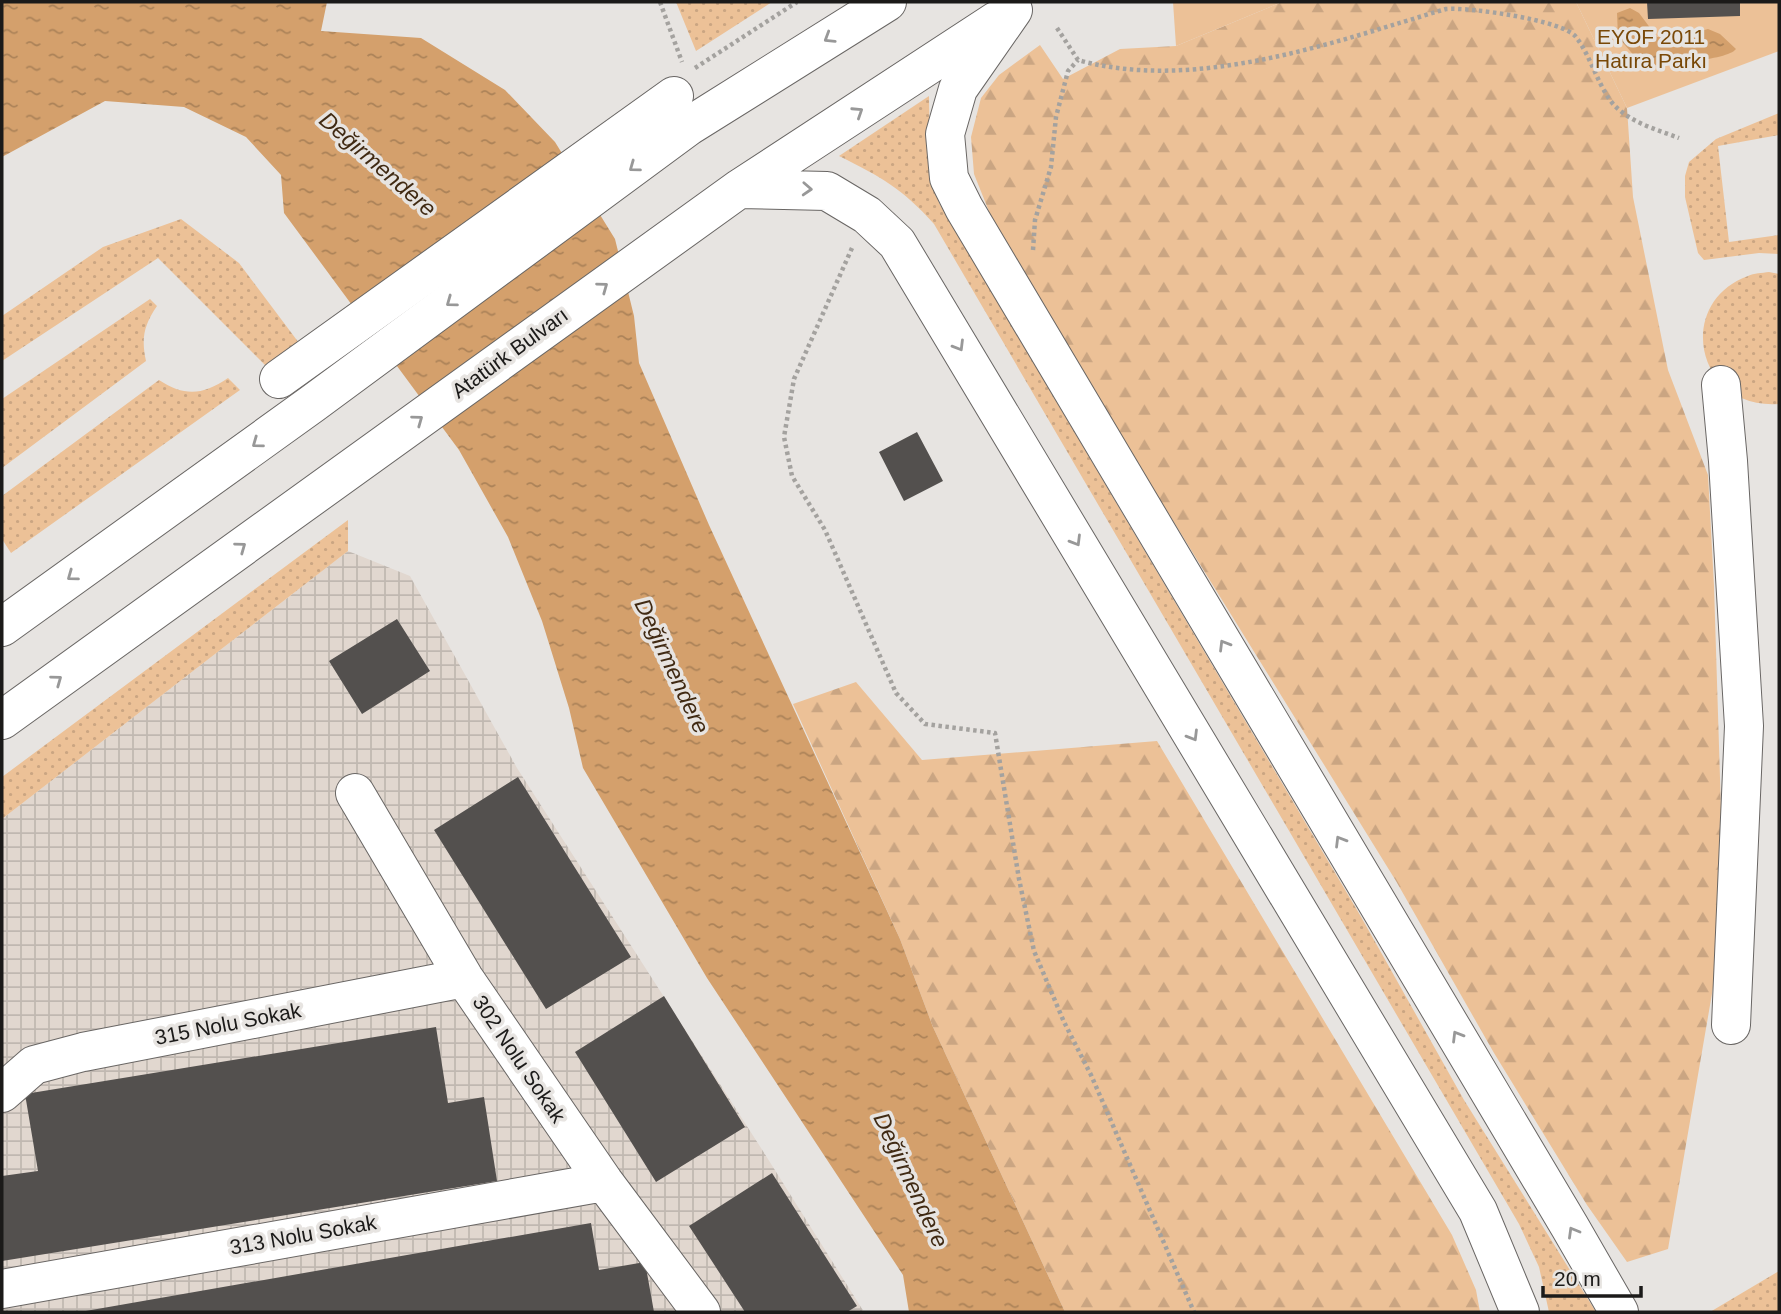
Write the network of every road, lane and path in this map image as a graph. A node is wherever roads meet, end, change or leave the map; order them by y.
1 (660, 2) edge
2 (797, 2) edge
3 (887, 2) edge
4 (1021, 6) edge
5 (1057, 28) dead end
6 (1078, 60) junction
7 (681, 111) junction
8 (1679, 138) dead end
9 (739, 189) junction
10 (867, 215) junction
11 (1032, 259) dead end
12 (279, 379) dead end
13 (1721, 385) dead end
14 (2, 627) edge
15 (2, 720) edge
16 (355, 793) dead end
17 (464, 978) junction
18 (1731, 1025) dead end
19 (2, 1093) edge
20 (604, 1182) junction
21 (2, 1289) edge
22 (701, 1312) edge
23 (1194, 1312) edge
24 (1520, 1312) edge
25 (1619, 1312) edge

1 - 2 path
3 -> 7 main road
9 -> 4 main road, Atatürk Bulvarı
25 -> 4 main road
5 - 6 path
6 - 8 path
6 - 11 path
7 - 12 main road
7 -> 14 main road
9 -> 10 main road
15 -> 9 main road, Atatürk Bulvarı
10 - 23 path
10 -> 24 main road
13 - 18 main road
16 - 17 main road, 302 Nolu Sokak
17 - 19 main road, 315 Nolu Sokak
17 - 20 main road, 302 Nolu Sokak
20 - 21 main road, 313 Nolu Sokak
20 - 22 main road, 302 Nolu Sokak

